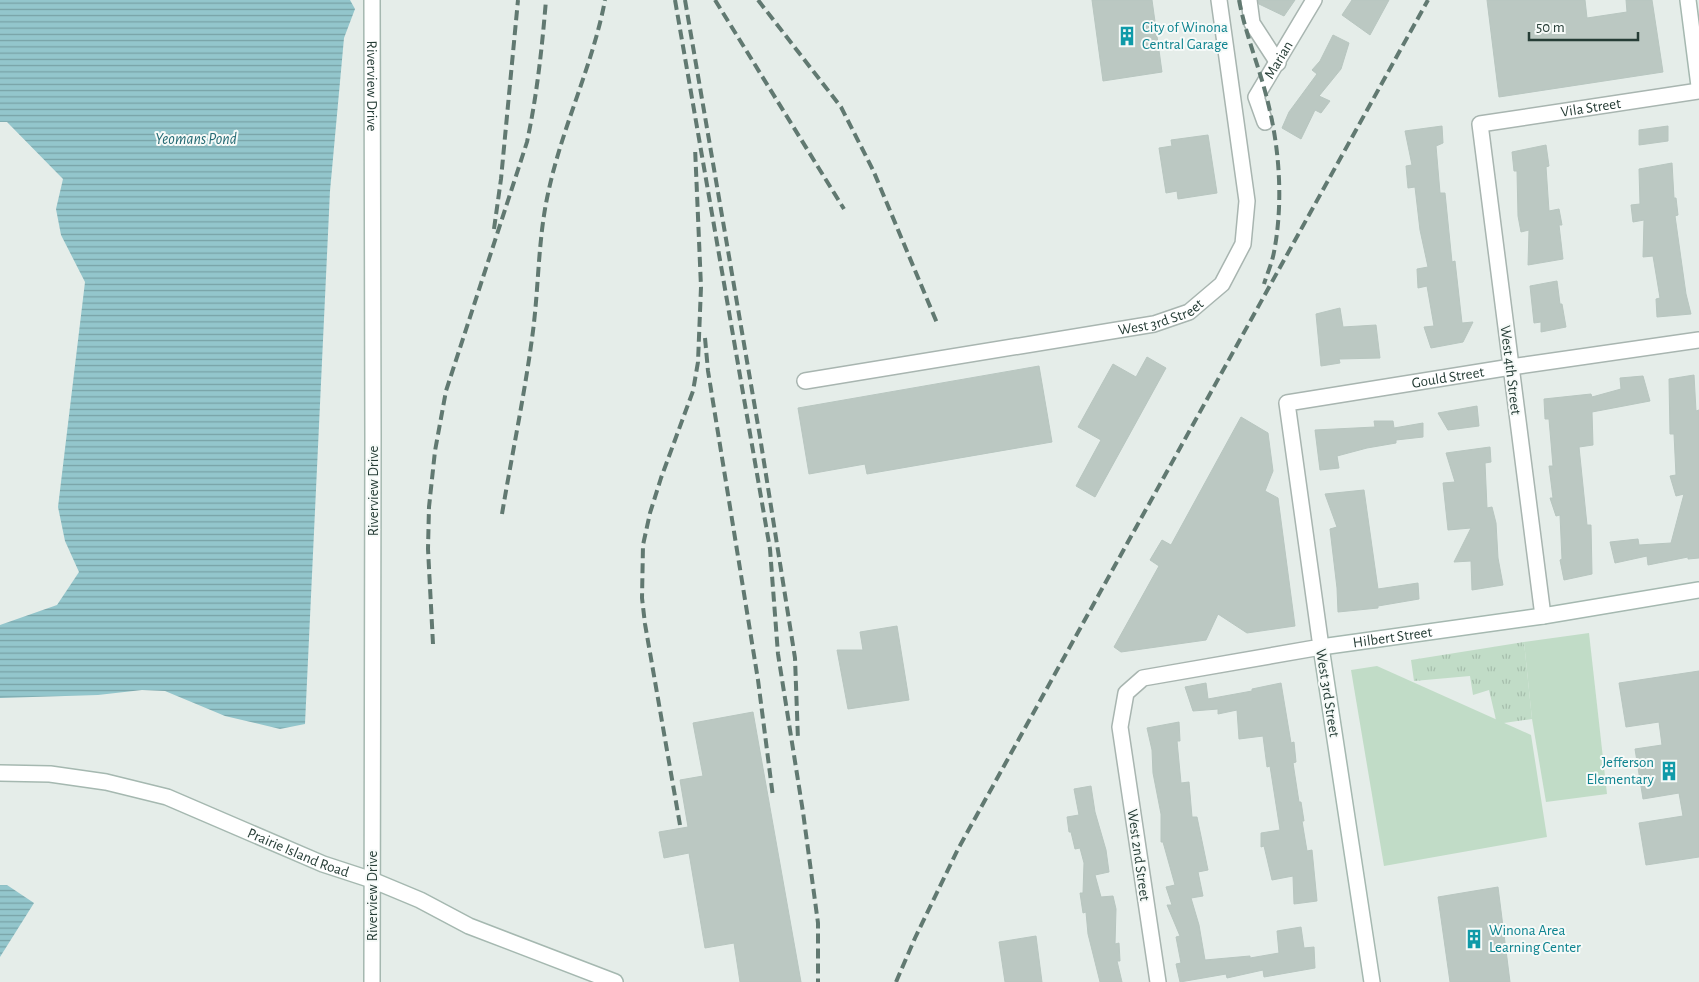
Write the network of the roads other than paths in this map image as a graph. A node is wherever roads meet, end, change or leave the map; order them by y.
1 (372, 0) edge
2 (1219, 0) edge
3 (1249, 0) edge
4 (1314, 0) edge
5 (1688, 0) edge
6 (1278, 63) junction
7 (1699, 86) edge
8 (1699, 91) edge
9 (1265, 122) dead end
10 (1480, 124) joint
11 (1699, 340) edge
12 (1511, 367) junction
13 (805, 381) dead end
14 (1287, 403) joint
15 (1699, 590) edge
16 (1543, 616) junction
17 (1321, 647) junction
18 (1120, 727) joint
19 (0, 773) edge
20 (372, 880) junction
21 (372, 982) edge
22 (615, 982) edge
23 (1158, 982) edge
24 (1372, 982) edge

1 - 20 street, Riverview Drive
2 - 13 street, West 3rd Street
3 - 6 street
4 - 6 street, Marian
5 - 7 street
6 - 9 street, Marian
8 - 10 street, Vila Street
10 - 12 street, West 4th Street
11 - 12 street, Gould Street
12 - 14 street, Gould Street
12 - 16 street, West 4th Street
14 - 17 street, West 3rd Street
15 - 16 street, Hilbert Street
16 - 17 street, Hilbert Street
17 - 18 street, Hilbert Street
17 - 24 street, West 3rd Street
18 - 23 street, West 2nd Street
19 - 20 street, Prairie Island Road
20 - 21 street, Riverview Drive
20 - 22 street, Prairie Island Road

